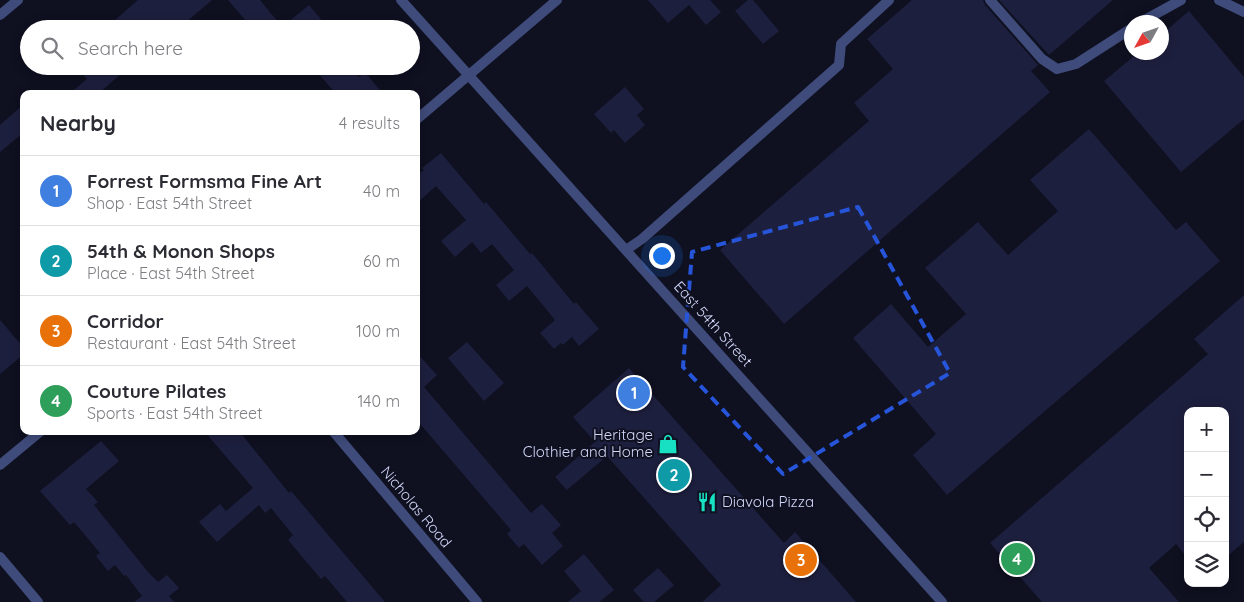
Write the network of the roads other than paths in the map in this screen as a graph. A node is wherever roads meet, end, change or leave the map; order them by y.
1 (18, 0) edge
2 (401, 0) edge
3 (557, 0) edge
4 (889, 0) edge
5 (990, 0) edge
6 (1180, 0) edge
7 (1219, 0) edge
8 (1244, 12) edge
9 (0, 15) edge
10 (1153, 15) edge
11 (419, 20) edge
12 (420, 21) edge
13 (1124, 33) edge
14 (469, 75) junction
15 (420, 117) edge
16 (626, 250) junction
17 (36, 435) edge
18 (336, 435) edge
19 (0, 464) edge
20 (0, 557) edge
21 (38, 602) edge
22 (477, 602) edge
23 (942, 602) edge

1 - 9 street
2 - 11 street, East 54th Street
3 - 14 street
4 - 16 street
5 - 13 street
6 - 10 street
7 - 8 street
12 - 14 street, East 54th Street
14 - 15 street
14 - 16 street, East 54th Street
16 - 23 street, East 54th Street
17 - 19 street
18 - 22 street, Nicholas Road
20 - 21 street

